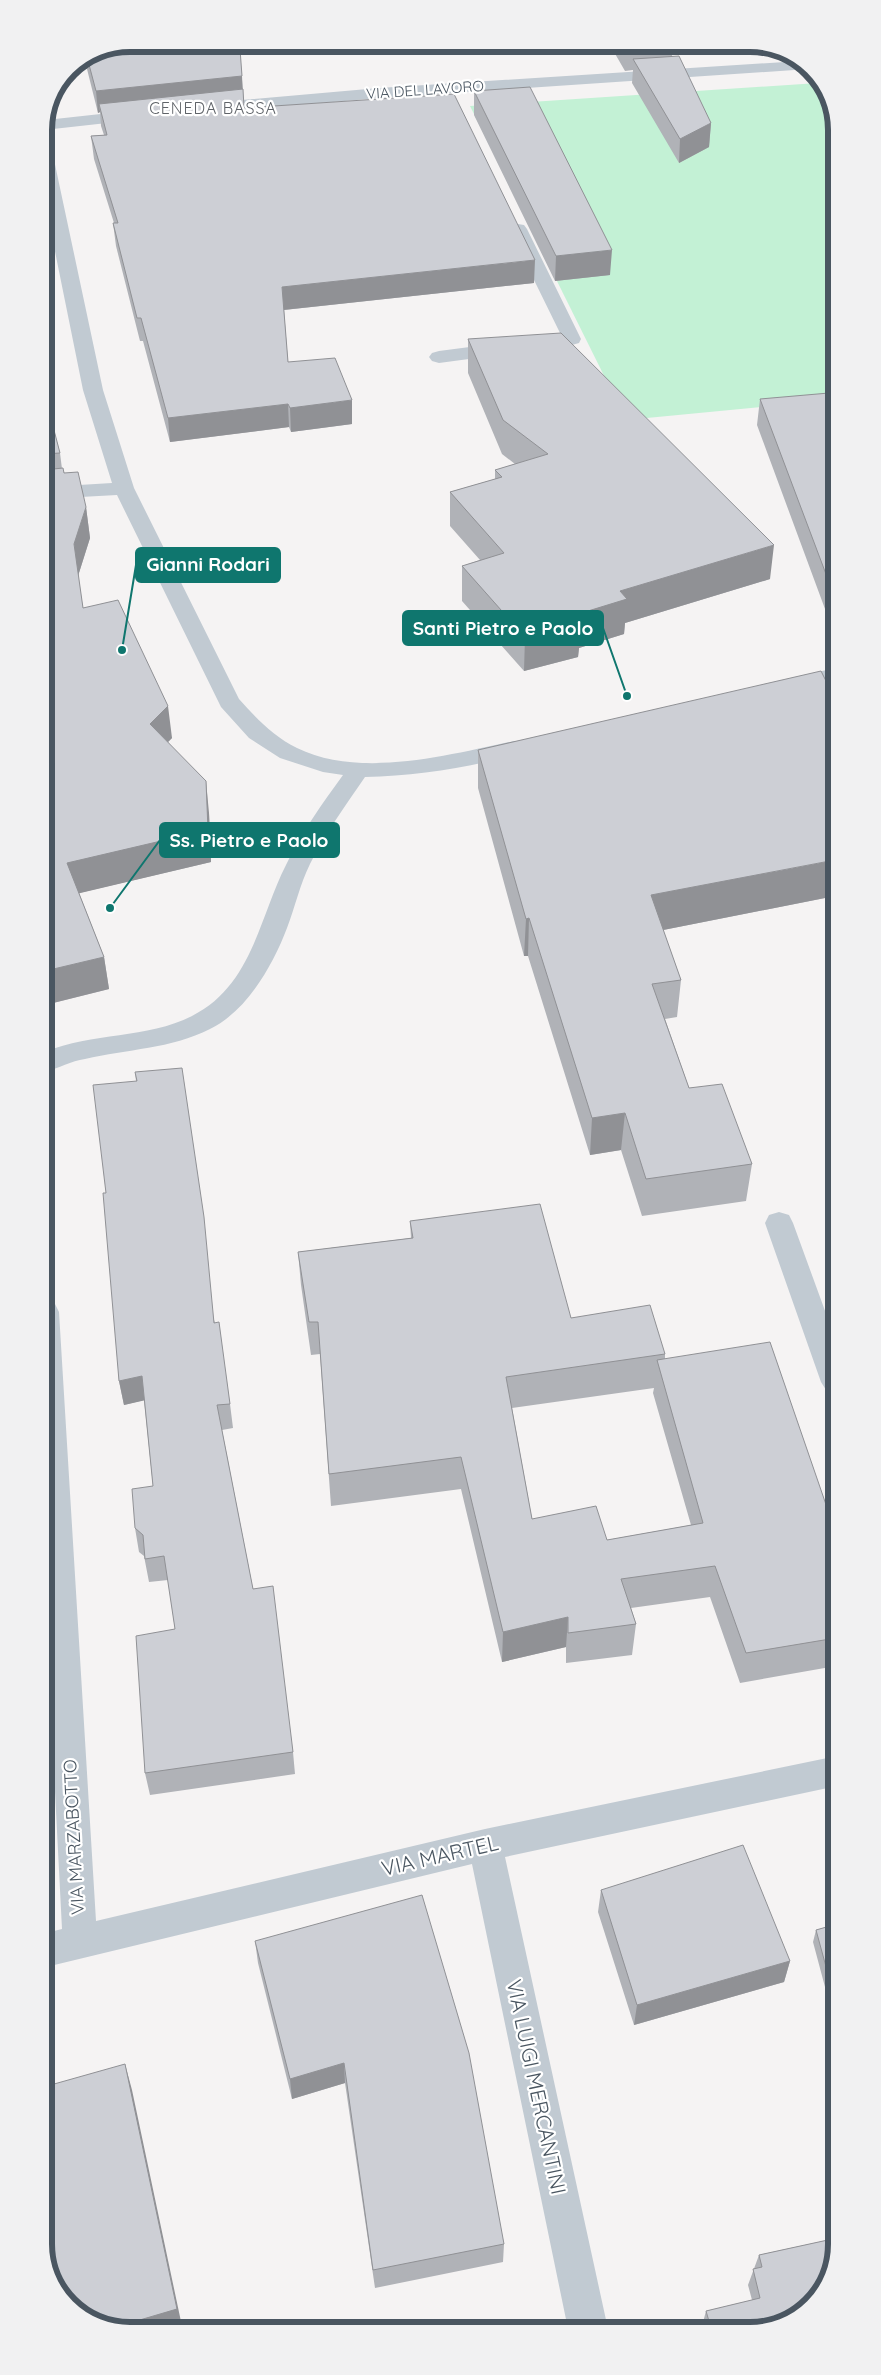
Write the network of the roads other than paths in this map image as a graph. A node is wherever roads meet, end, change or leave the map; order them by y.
1 (793, 66) edge
2 (450, 88) junction
3 (459, 107) edge
4 (189, 110) edge
5 (151, 114) edge
6 (53, 124) edge
7 (53, 197) edge
8 (511, 214) edge
9 (439, 358) dead end
10 (124, 488) junction
11 (53, 492) edge
12 (828, 677) edge
13 (767, 691) edge
14 (532, 744) edge
15 (358, 770) junction
16 (53, 1060) edge
17 (779, 1223) dead end
18 (828, 1360) edge
19 (52, 1430) edge
20 (828, 1773) edge
21 (485, 1845) junction
22 (80, 1942) junction
23 (52, 1949) edge
24 (587, 2322) edge

1 - 2 street, VIA DEL LAVORO
2 - 3 street
2 - 4 street, VIA DEL LAVORO
5 - 6 street
7 - 10 street
8 - 9 street
10 - 11 street
10 - 15 street
12 - 13 street
14 - 15 street
15 - 16 street
17 - 18 street
19 - 22 street, VIA MARZABOTTO
20 - 21 street, VIA MARTEL
21 - 22 street, VIA MARTEL
21 - 24 street, VIA LUIGI MERCANTINI
22 - 23 street, VIA MARTEL

